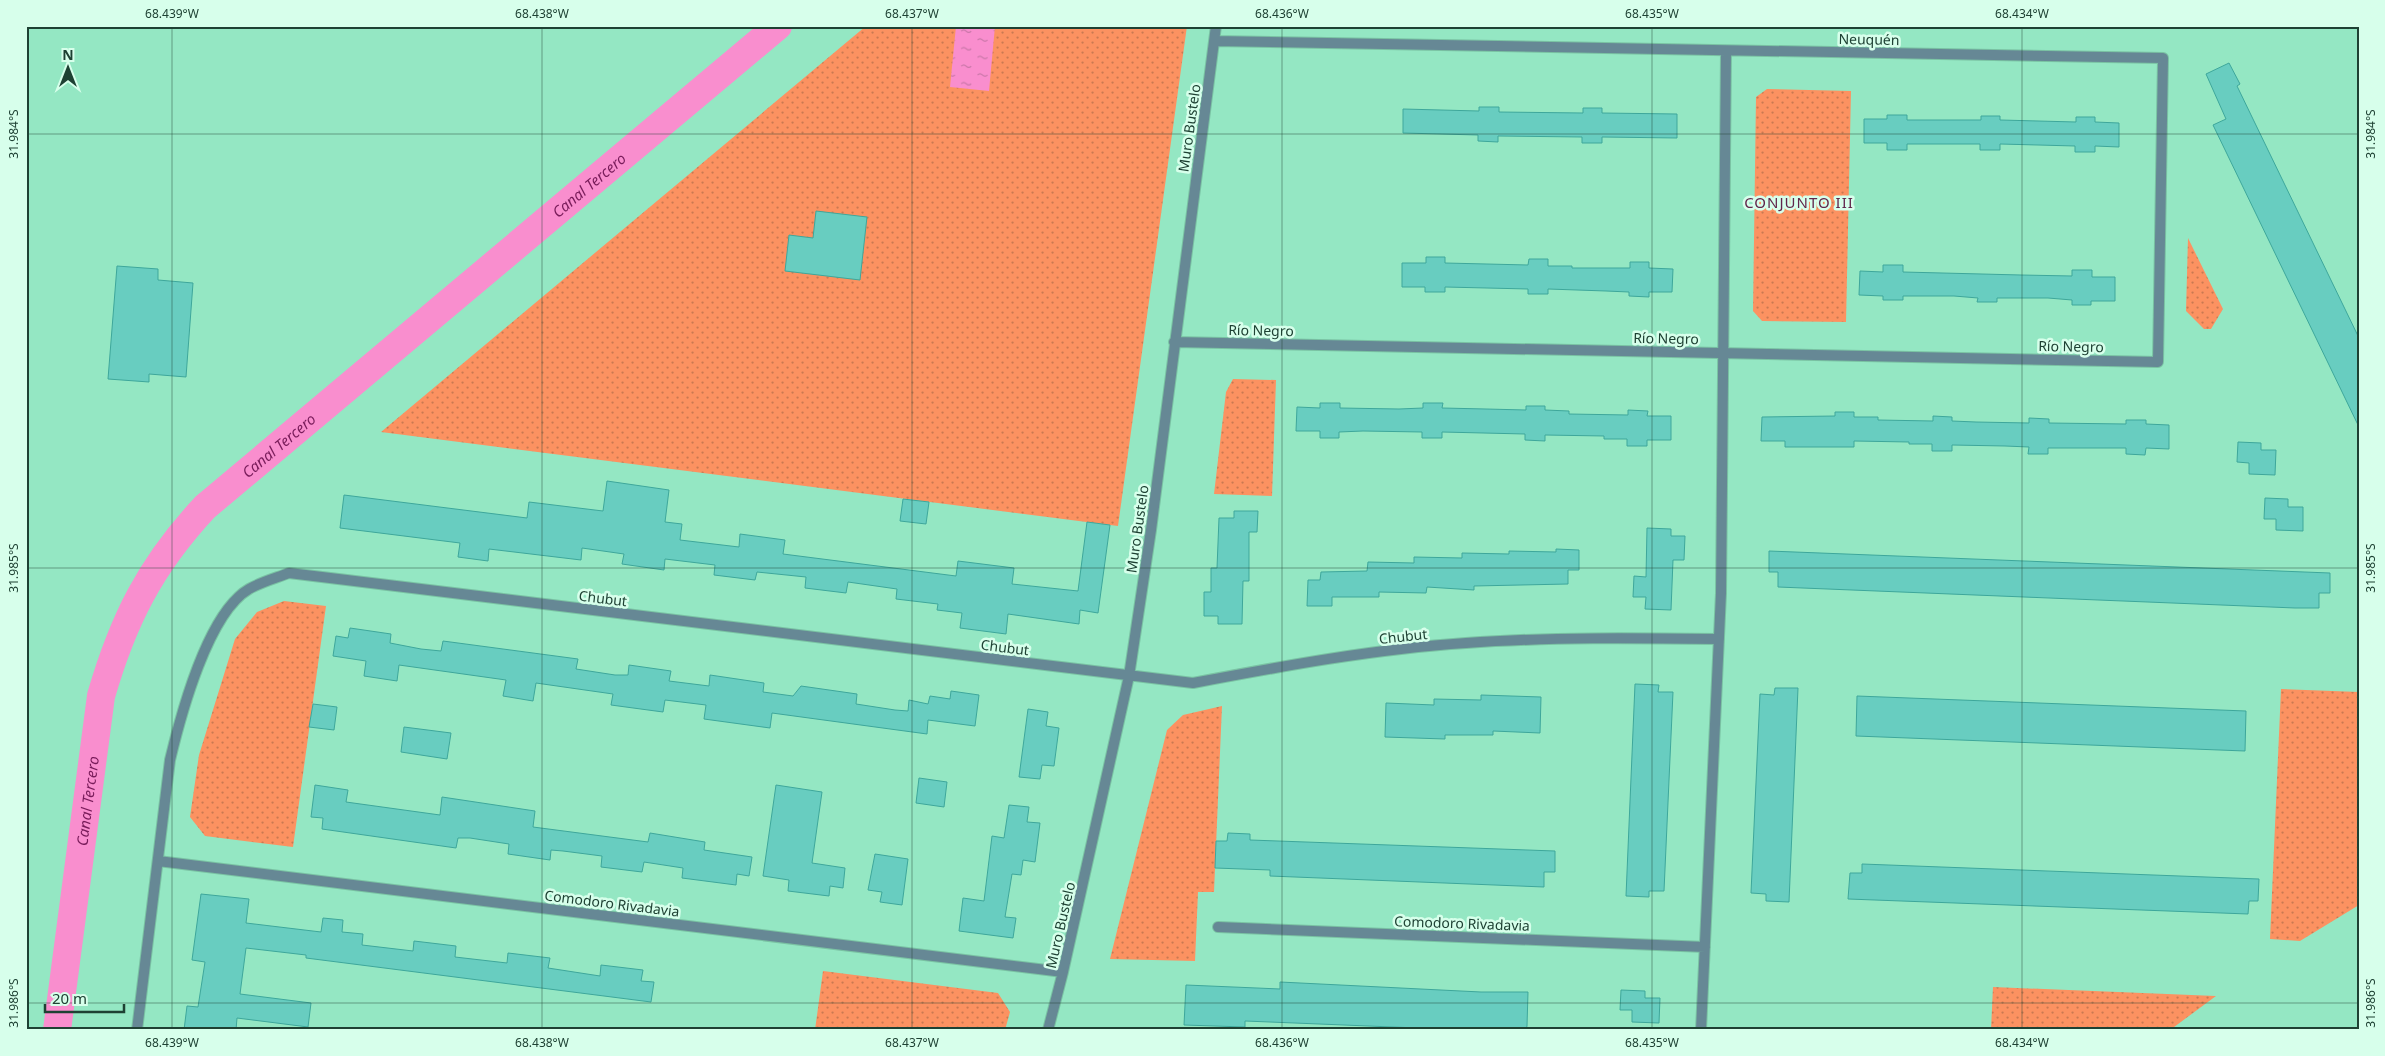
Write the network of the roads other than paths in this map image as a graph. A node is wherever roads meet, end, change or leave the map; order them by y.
1 (1216, 26) edge
2 (1214, 42) junction
3 (1726, 51) junction
4 (1174, 342) junction
5 (1723, 353) junction
6 (2158, 362) joint
7 (1719, 639) junction
8 (1129, 676) junction
9 (158, 861) junction
10 (1218, 928) dead end
11 (1705, 947) junction
12 (1063, 972) junction
13 (137, 1030) edge
14 (1048, 1030) edge
15 (1701, 1030) edge

1 - 2 street, Muro Bustelo
2 - 3 street, Neuquén
2 - 4 street, Muro Bustelo
3 - 5 street
3 - 6 street, Neuquén
4 - 5 street, Río Negro
4 - 8 street, Muro Bustelo
5 - 6 street, Río Negro
5 - 7 street
7 - 8 street, Chubut
7 - 11 street
8 - 9 street, Chubut
8 - 12 street, Muro Bustelo
9 - 12 street, Comodoro Rivadavia
9 - 13 street
10 - 11 street, Comodoro Rivadavia
11 - 15 street
12 - 14 street, Muro Bustelo

